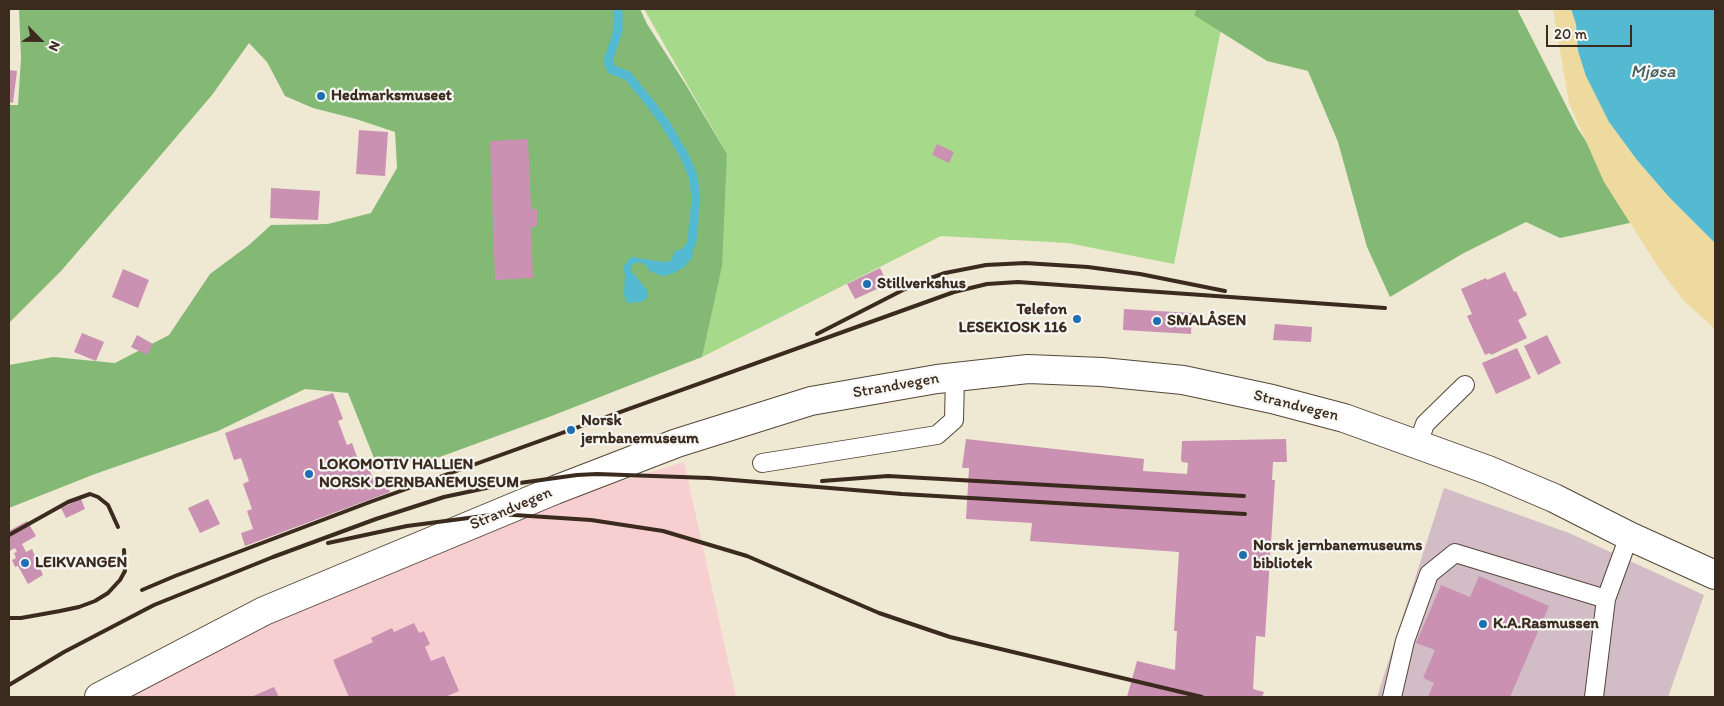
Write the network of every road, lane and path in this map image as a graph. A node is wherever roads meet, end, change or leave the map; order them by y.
1 (955, 376) junction
2 (1465, 385) dead end
3 (1418, 444) junction
4 (762, 463) dead end
5 (1629, 536) junction
6 (1715, 575) edge
7 (1606, 599) junction
8 (99, 697) edge
9 (1392, 697) edge
10 (1594, 697) edge

1 - 3 main road, Strandvegen
1 - 4 lane
1 - 8 main road, Strandvegen
2 - 3 lane
3 - 5 main road, Strandvegen
5 - 6 main road, Strandvegen
5 - 7 lane
7 - 9 lane
7 - 10 lane

